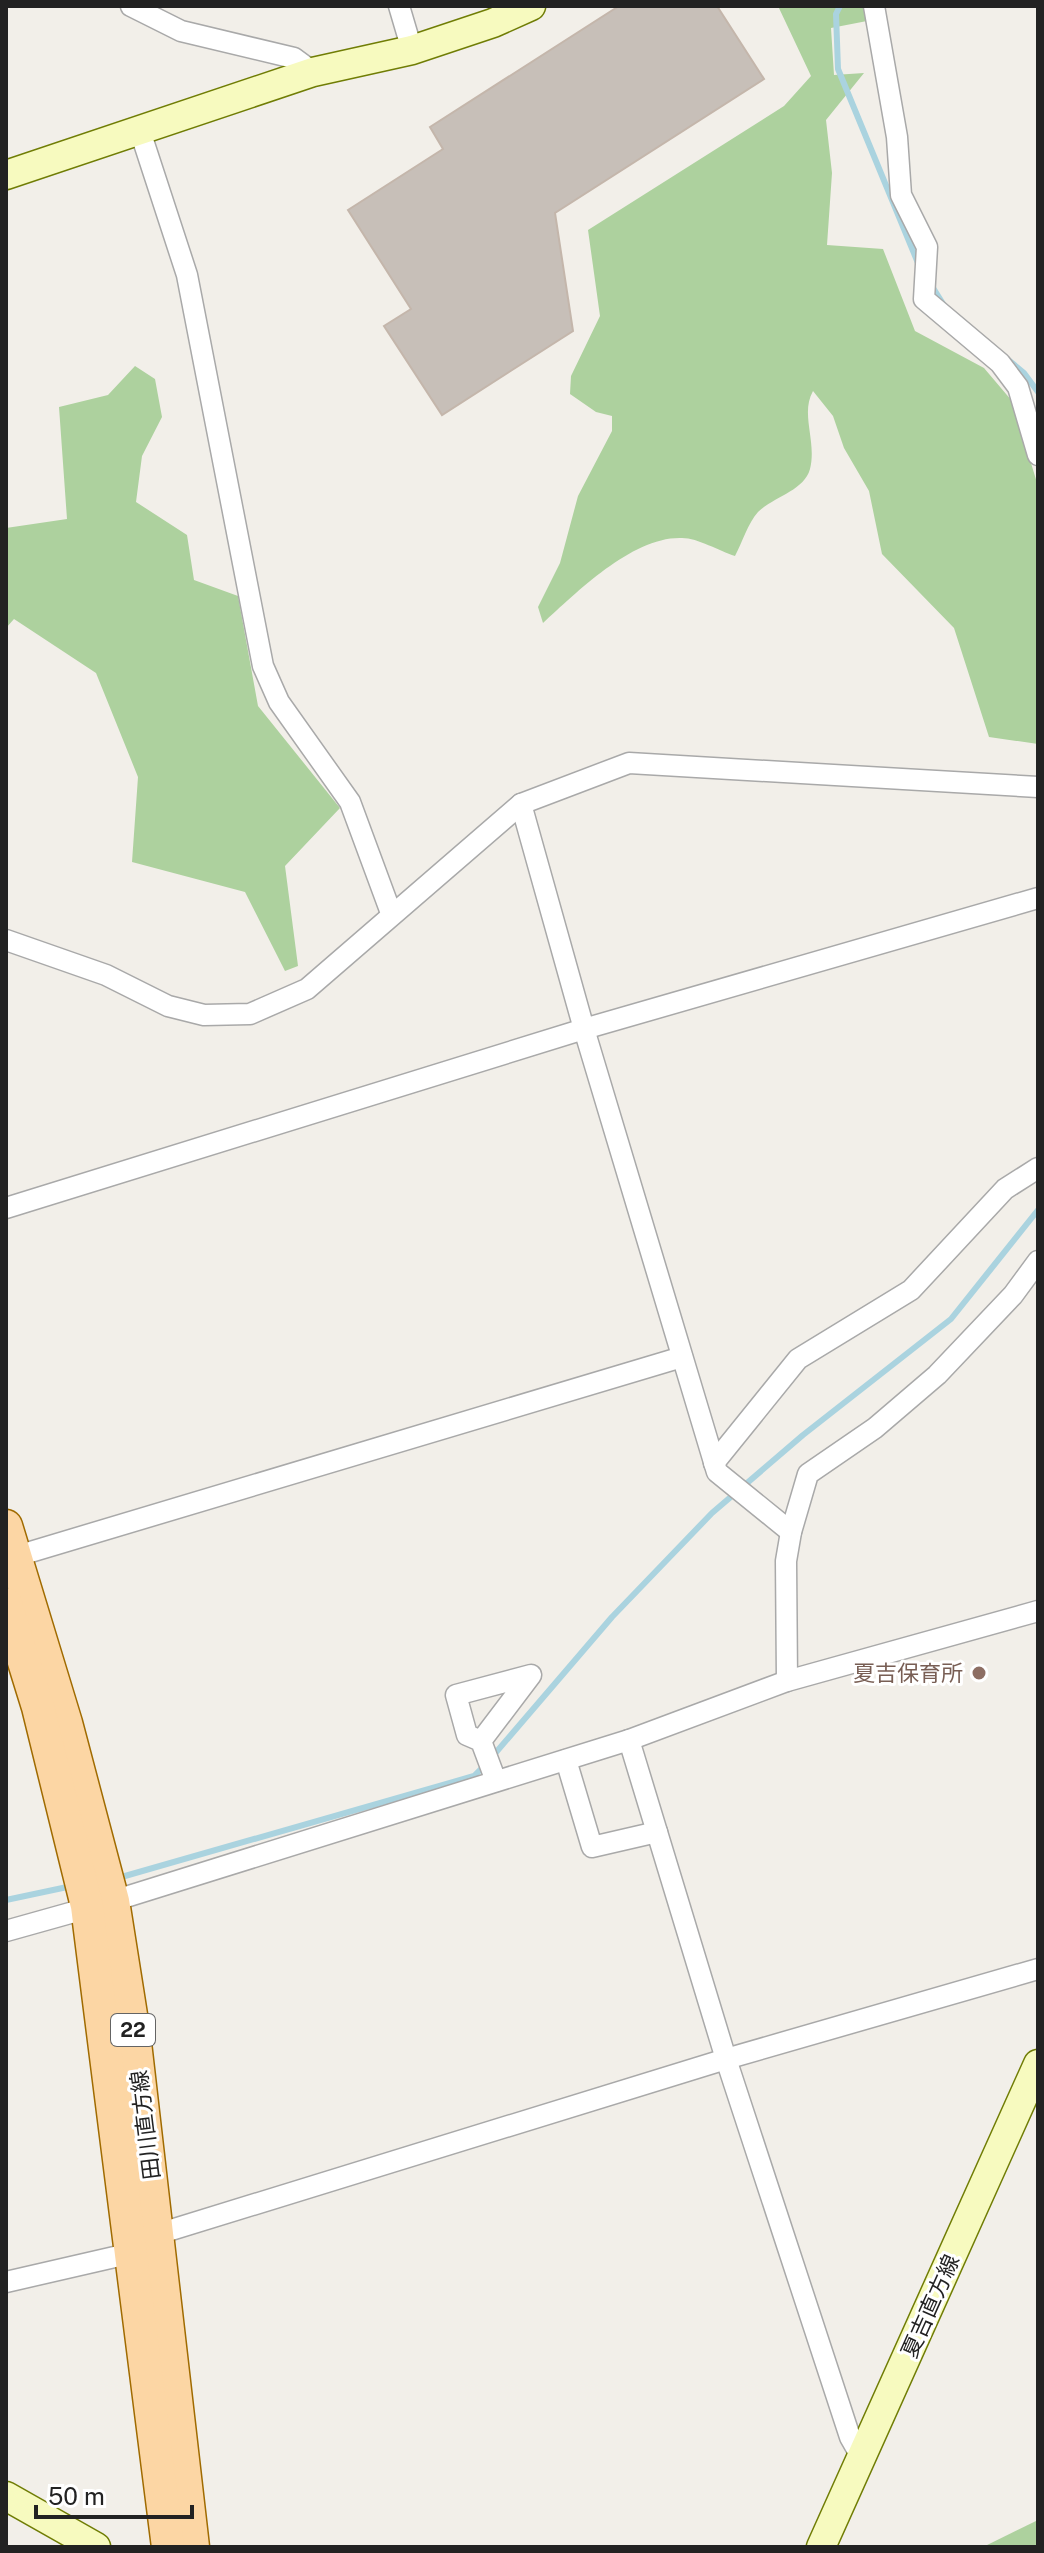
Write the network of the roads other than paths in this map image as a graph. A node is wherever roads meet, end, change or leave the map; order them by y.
1 (131, 6) edge
2 (399, 6) edge
3 (531, 6) edge
4 (874, 6) edge
5 (412, 50) junction
6 (313, 72) junction
7 (139, 128) junction
8 (6, 175) edge
9 (1038, 455) edge
10 (1038, 787) edge
11 (521, 804) junction
12 (1038, 898) edge
13 (391, 913) junction
14 (6, 940) edge
15 (584, 1029) junction
16 (1038, 1168) edge
17 (6, 1208) edge
18 (1038, 1261) edge
19 (682, 1357) junction
20 (714, 1463) junction
21 (6, 1526) edge
22 (791, 1532) junction
23 (12, 1557) edge
24 (6, 1604) edge
25 (1038, 1611) edge
26 (787, 1681) junction
27 (629, 1740) junction
28 (481, 1741) dead end
29 (566, 1760) junction
30 (496, 1781) junction
31 (657, 1832) junction
32 (100, 1903) junction
33 (6, 1931) edge
34 (1038, 1969) edge
35 (726, 2059) junction
36 (1038, 2064) edge
37 (158, 2234) junction
38 (132, 2253) junction
39 (6, 2282) edge
40 (862, 2458) junction
41 (6, 2496) edge
42 (96, 2547) edge
43 (168, 2547) edge
44 (193, 2547) edge
45 (821, 2547) edge

1 - 6 street
2 - 5 street
3 - 5 main road
4 - 9 street
5 - 6 main road
6 - 7 main road
7 - 8 main road
7 - 13 street
10 - 11 street
11 - 13 street
11 - 15 street
12 - 15 street
13 - 14 street
15 - 17 street
15 - 19 street
16 - 20 street
18 - 22 street
19 - 20 street
19 - 23 street
20 - 22 street
21 - 23 main road, 田川直方線 / 22
22 - 26 street
23 - 32 main road, 田川直方線 / 22
24 - 32 main road, 田川直方線 / 22
25 - 26 street
26 - 27 street
27 - 29 street
27 - 31 street
28 - 30 street
29 - 30 street
29 - 31 street
30 - 32 street
31 - 35 street
32 - 33 street
32 - 37 main road, 田川直方線 / 22
32 - 38 main road, 田川直方線 / 22
34 - 35 street
35 - 37 street
35 - 40 street
36 - 40 main road, 夏吉直方線
37 - 38 street
37 - 44 main road, 田川直方線 / 22
38 - 39 street
38 - 43 main road, 田川直方線 / 22
40 - 45 main road, 夏吉直方線
41 - 42 main road

